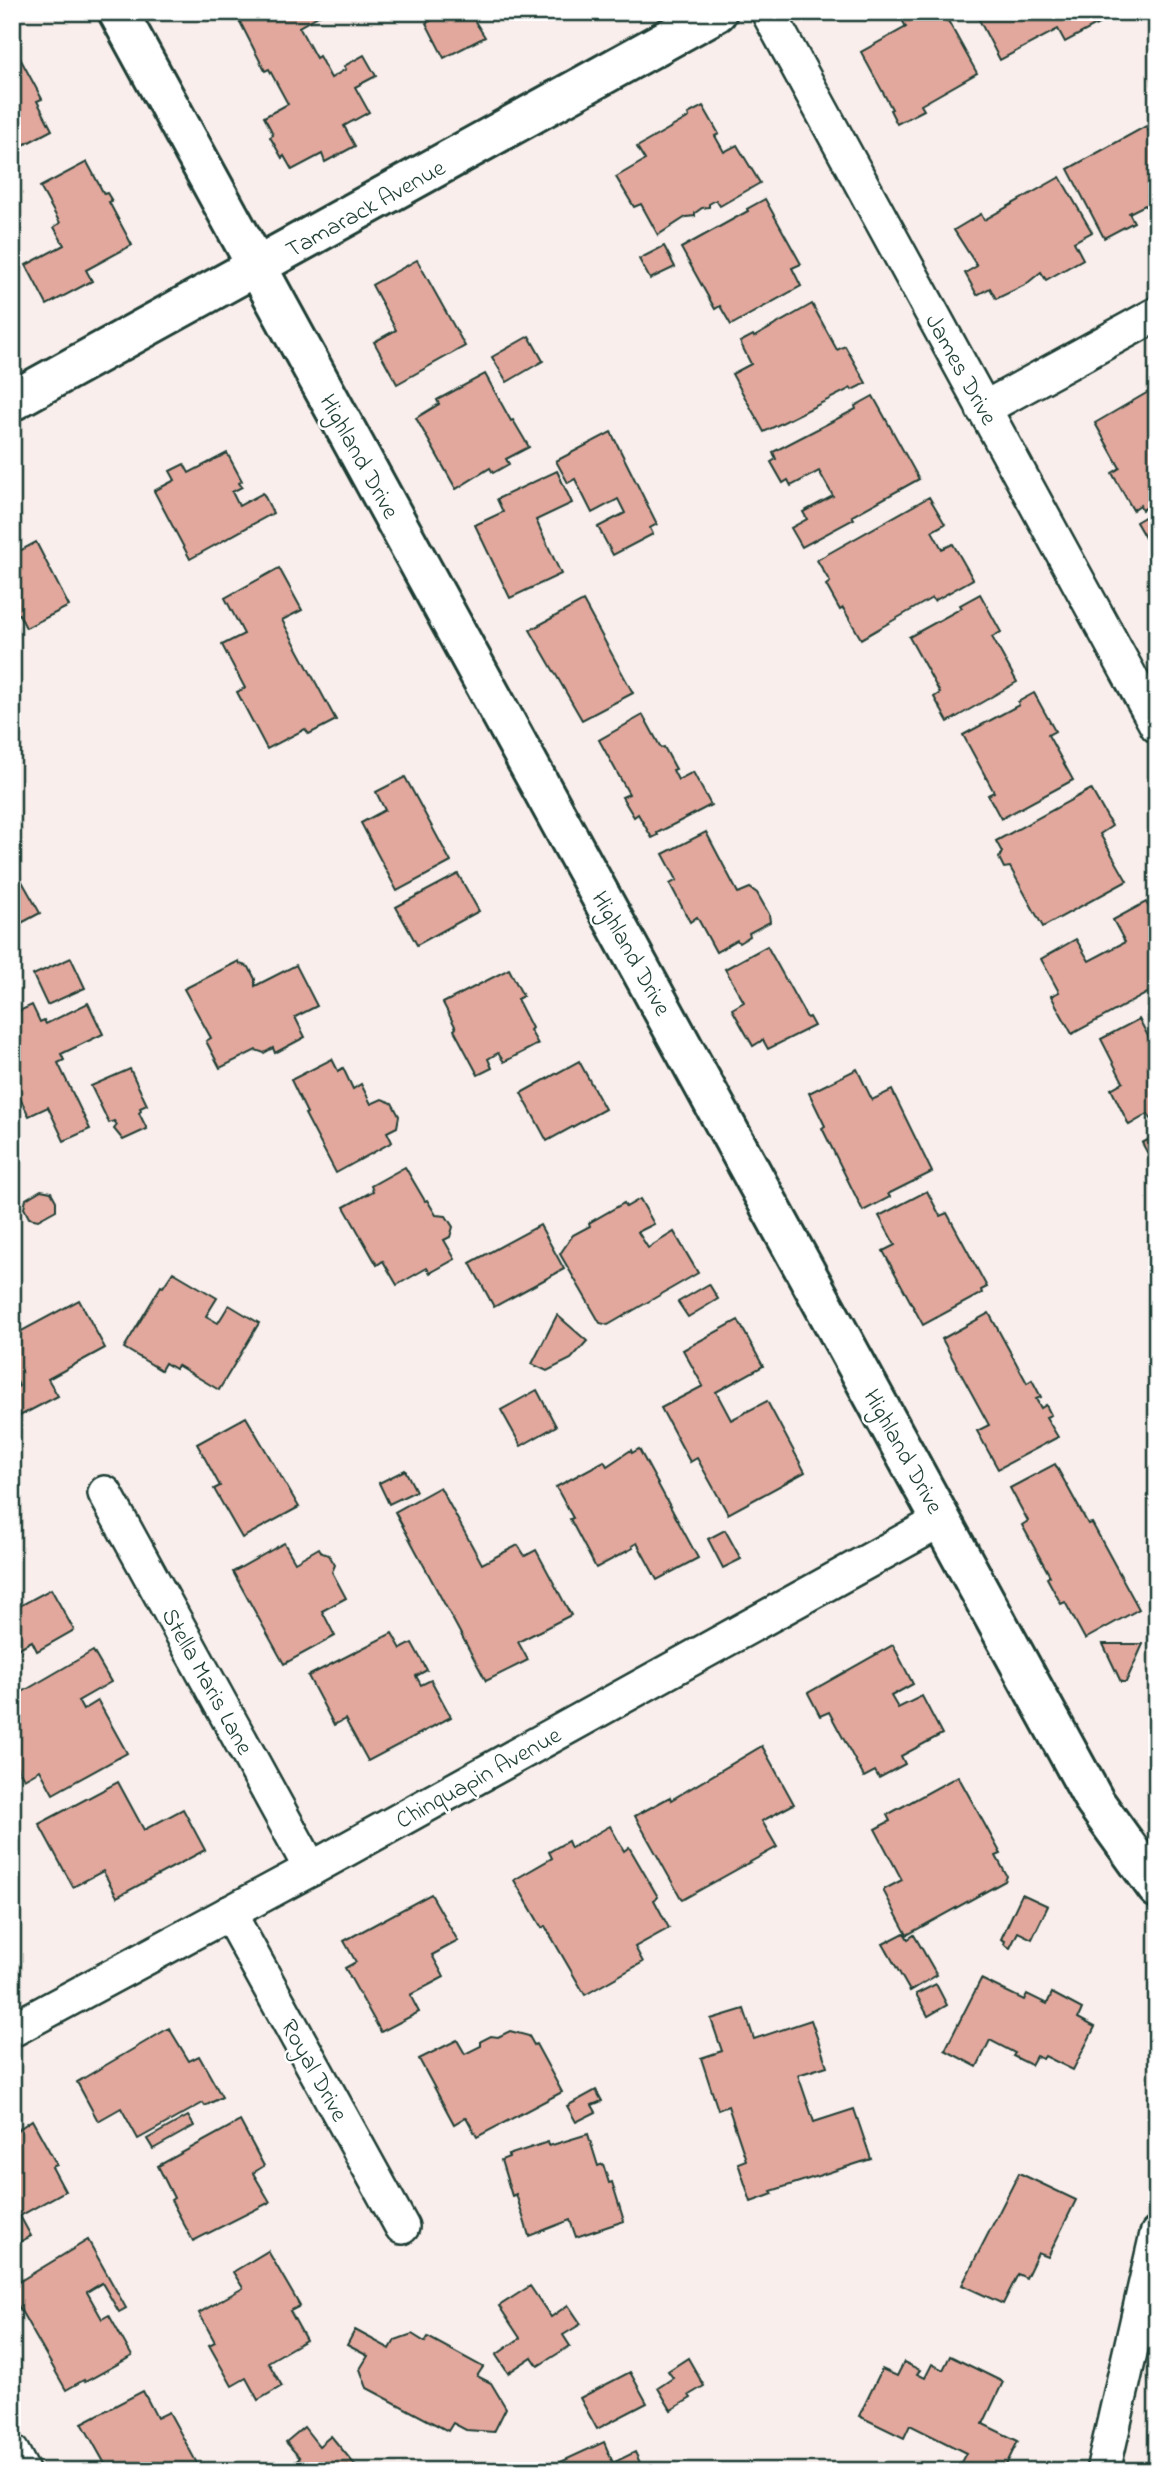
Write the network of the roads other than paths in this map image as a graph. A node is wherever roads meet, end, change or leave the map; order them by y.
1 (118, 12) edge
2 (717, 12) edge
3 (768, 12) edge
4 (257, 267) junction
5 (1157, 314) edge
6 (12, 401) edge
7 (984, 409) junction
8 (1157, 726) edge
9 (105, 1493) dead end
10 (942, 1520) junction
11 (311, 1868) junction
12 (1157, 1888) edge
13 (229, 1913) junction
14 (12, 2030) edge
15 (402, 2227) dead end
16 (1157, 2234) edge
17 (12, 2452) edge
18 (22, 2471) edge
19 (1103, 2471) edge

1 - 4 street, Highland Drive
2 - 4 street, Tamarack Avenue
3 - 7 street, James Drive
4 - 6 street, Tamarack Avenue
4 - 10 street, Highland Drive
5 - 7 street
7 - 8 street, James Drive
9 - 11 street, Stella Maris Lane
10 - 11 street, Chinquapin Avenue
10 - 12 street, Highland Drive
11 - 13 street, Chinquapin Avenue
13 - 14 street, Chinquapin Avenue
13 - 15 street, Royal Drive
16 - 19 street
17 - 18 street

